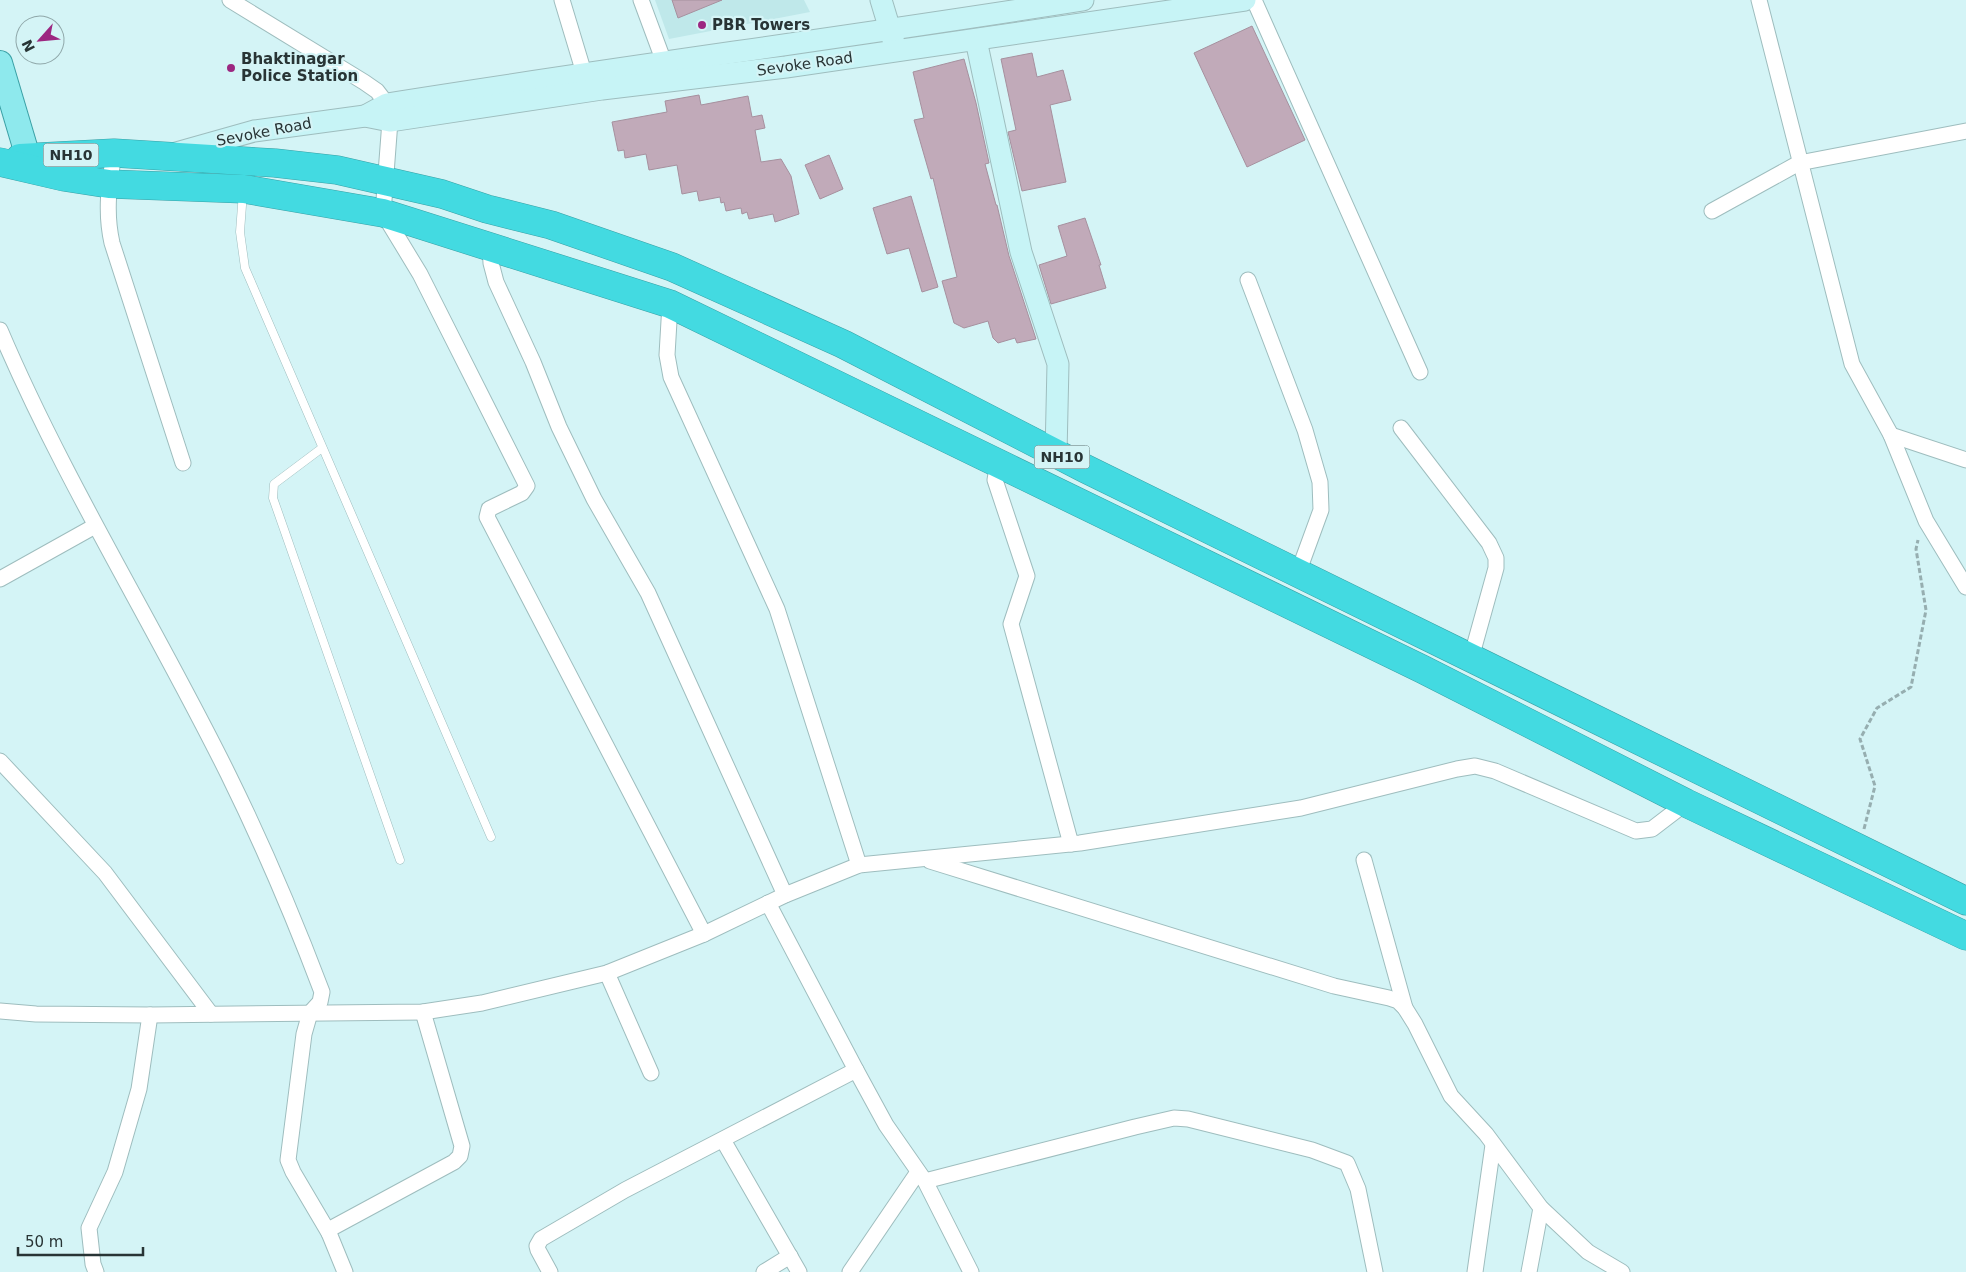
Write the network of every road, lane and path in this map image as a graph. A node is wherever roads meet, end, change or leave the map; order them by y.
1 (230, 0) edge
2 (562, 0) edge
3 (641, 0) edge
4 (881, 0) edge
5 (1083, 0) edge
6 (1245, 0) edge
7 (1254, 0) edge
8 (1759, 0) edge
9 (1189, 5) edge
10 (976, 40) junction
11 (894, 41) junction
12 (664, 62) junction
13 (0, 63) edge
14 (584, 73) junction
15 (389, 112) junction
16 (1966, 131) edge
17 (114, 153) junction
18 (165, 156) junction
19 (28, 157) junction
20 (0, 161) edge
21 (1799, 163) junction
22 (245, 175) junction
23 (385, 180) junction
24 (109, 184) junction
25 (1712, 212) dead end
26 (383, 213) junction
27 (490, 246) junction
28 (1248, 280) dead end
29 (670, 304) junction
30 (0, 330) edge
31 (1420, 372) dead end
32 (1401, 428) dead end
33 (1890, 436) junction
34 (322, 448) junction
35 (1056, 454) junction
36 (1966, 460) edge
37 (998, 462) junction
38 (183, 463) dead end
39 (1926, 522) junction
40 (95, 526) junction
41 (1298, 573) junction
42 (0, 579) edge
43 (1966, 587) edge
44 (1471, 658) junction
45 (1, 764) edge
46 (1686, 803) junction
47 (491, 837) dead end
48 (1071, 844) junction
49 (1858, 848) junction
50 (924, 859) junction
51 (400, 860) dead end
52 (1364, 860) dead end
53 (859, 866) junction
54 (785, 895) junction
55 (1966, 901) edge
56 (768, 903) junction
57 (704, 934) junction
58 (1966, 936) edge
59 (607, 973) junction
60 (1405, 1008) junction
61 (0, 1011) edge
62 (423, 1012) junction
63 (310, 1013) junction
64 (211, 1014) junction
65 (150, 1015) junction
66 (856, 1070) junction
67 (651, 1073) dead end
68 (723, 1140) junction
69 (1493, 1145) junction
70 (921, 1177) junction
71 (1541, 1208) junction
72 (329, 1234) junction
73 (790, 1256) junction
74 (96, 1272) edge
75 (345, 1272) edge
76 (550, 1272) edge
77 (764, 1272) edge
78 (799, 1272) edge
79 (850, 1272) edge
80 (971, 1272) edge
81 (1375, 1272) edge
82 (1475, 1272) edge
83 (1529, 1272) edge
84 (1622, 1272) edge

1 - 15 street
2 - 14 street
3 - 12 street
4 - 11 main road
5 - 11 main road, Sevoke Road
6 - 9 main road, Sevoke Road
7 - 31 street
8 - 21 street
9 - 10 main road, Sevoke Road
10 - 11 main road, Sevoke Road
10 - 35 main road
11 - 12 main road, Sevoke Road
11 - 15 main road, Sevoke Road
12 - 14 main road, Sevoke Road
13 - 19 main road
14 - 15 main road, Sevoke Road
15 - 18 main road, Sevoke Road
15 - 23 street
16 - 21 street
17 - 18 highway, NH10
17 - 19 highway, NH10
17 - 24 street
18 - 22 highway, NH10
19 - 20 highway, NH10
20 - 24 highway
21 - 25 street
21 - 33 street
22 - 23 highway, NH10
22 - 24 highway
22 - 26 highway
22 - 34 lane
23 - 26 street
23 - 35 highway, NH10
24 - 38 street
26 - 27 highway
26 - 57 street
27 - 29 highway
27 - 54 street
28 - 41 street
29 - 37 highway
29 - 53 street
30 - 40 street
32 - 44 street
33 - 36 street
33 - 39 street
34 - 47 lane
34 - 51 lane
35 - 41 highway, NH10
37 - 46 highway
37 - 48 street
39 - 43 street
39 - 49 path
40 - 42 street
40 - 63 street
41 - 44 highway, NH10
44 - 49 highway, NH10
45 - 64 street
46 - 48 street
46 - 58 highway
48 - 50 street
49 - 55 highway, NH10
50 - 53 street
50 - 60 street
52 - 60 street
53 - 54 street
54 - 56 street
56 - 57 street
56 - 66 street
57 - 59 street
59 - 62 street
59 - 67 street
60 - 69 street
61 - 65 street
62 - 63 street
62 - 72 street
63 - 64 street
63 - 72 street
64 - 65 street
65 - 74 street
66 - 68 street
66 - 70 street
68 - 73 street
68 - 76 street
69 - 71 street
69 - 82 street
70 - 79 street
70 - 80 street
70 - 81 street
71 - 83 street
71 - 84 street
72 - 75 street
73 - 77 street
73 - 78 street

